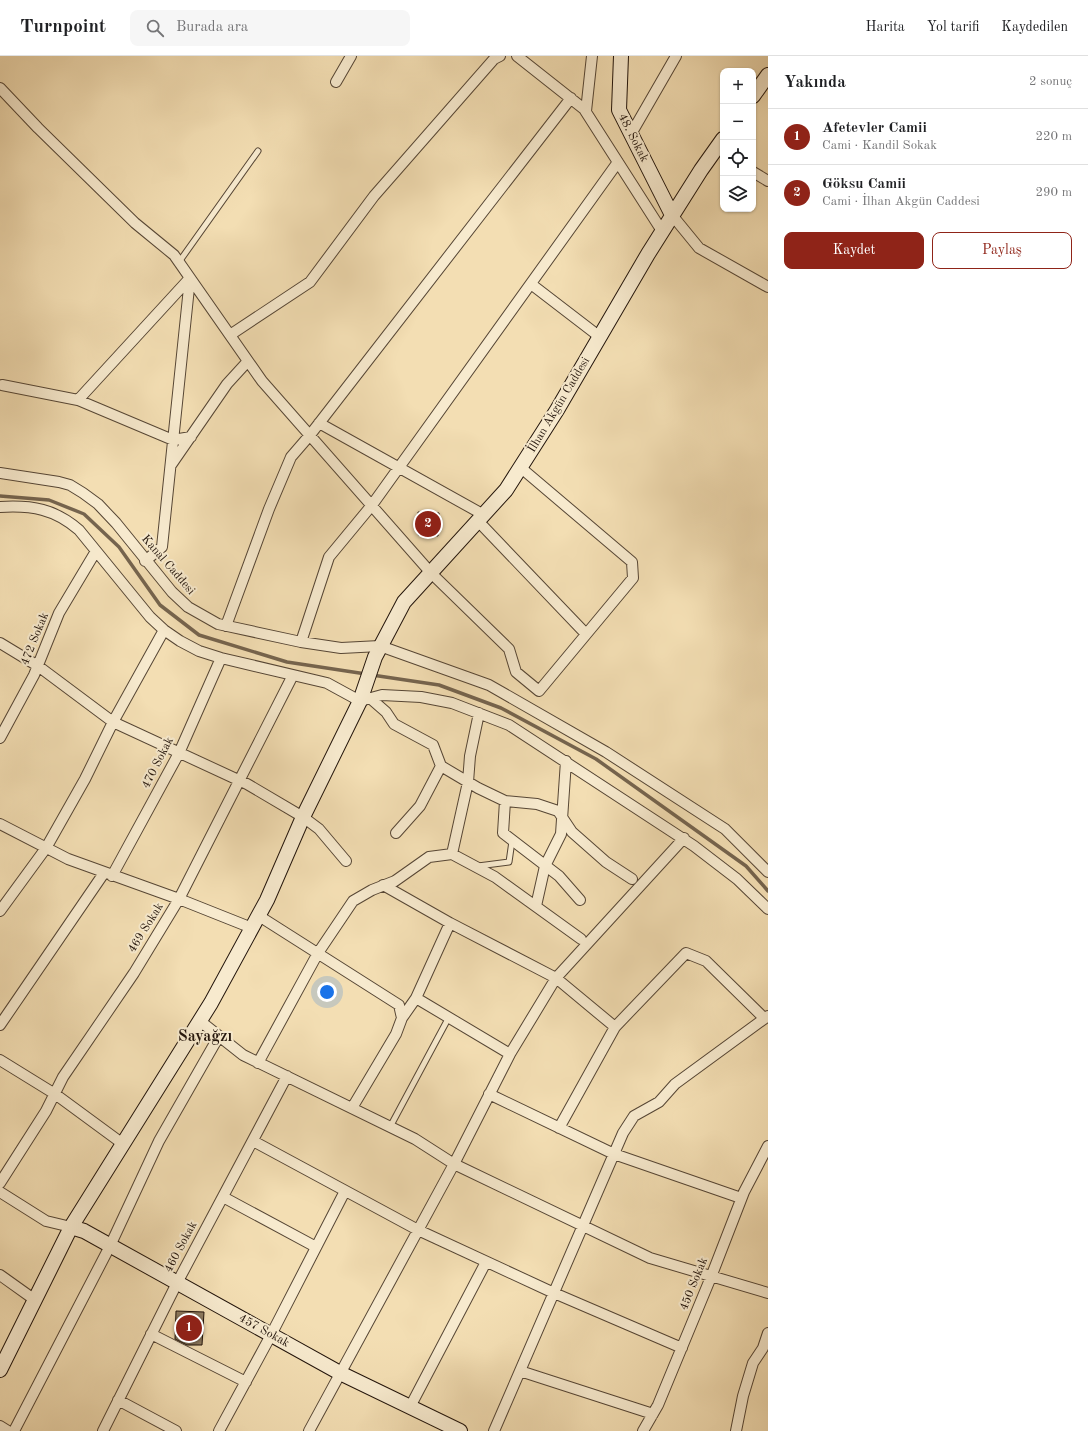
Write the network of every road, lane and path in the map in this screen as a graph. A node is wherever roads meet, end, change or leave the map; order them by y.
1 (351, 56) edge
2 (500, 56) edge
3 (517, 56) edge
4 (592, 56) edge
5 (621, 56) edge
6 (676, 56) edge
7 (768, 75) edge
8 (336, 82) dead end
9 (0, 88) edge
10 (756, 92) edge
11 (571, 98) junction
12 (586, 111) junction
13 (631, 134) junction
14 (723, 140) edge
15 (258, 151) dead end
16 (719, 154) edge
17 (618, 162) junction
18 (756, 174) edge
19 (768, 181) edge
20 (672, 215) junction
21 (662, 231) junction
22 (179, 262) junction
23 (190, 278) junction
24 (531, 284) junction
25 (768, 287) edge
26 (230, 335) junction
27 (600, 337) junction
28 (248, 361) junction
29 (2, 385) dead end
30 (78, 400) junction
31 (319, 423) junction
32 (310, 435) junction
33 (191, 437) junction
34 (173, 440) junction
35 (170, 467) junction
36 (398, 467) junction
37 (520, 468) junction
38 (0, 473) edge
39 (372, 505) junction
40 (0, 507) edge
41 (481, 518) junction
42 (96, 551) junction
43 (145, 560) junction
44 (431, 572) junction
45 (226, 626) junction
46 (164, 630) junction
47 (586, 634) junction
48 (0, 642) edge
49 (301, 642) junction
50 (378, 651) junction
51 (221, 658) junction
52 (38, 666) junction
53 (293, 674) junction
54 (364, 697) junction
55 (479, 713) junction
56 (113, 722) junction
57 (1, 732) edge
58 (179, 753) junction
59 (566, 761) junction
60 (441, 766) junction
61 (240, 781) junction
62 (468, 782) junction
63 (505, 801) junction
64 (303, 817) junction
65 (562, 818) junction
66 (0, 824) edge
67 (396, 833) dead end
68 (684, 838) junction
69 (512, 841) junction
70 (46, 848) junction
71 (452, 854) junction
72 (346, 861) dead end
73 (475, 866) junction
74 (545, 866) junction
75 (768, 872) edge
76 (108, 875) junction
77 (632, 879) dead end
78 (383, 886) junction
79 (179, 899) junction
80 (580, 900) dead end
81 (536, 906) junction
82 (768, 909) edge
83 (0, 911) edge
84 (255, 922) junction
85 (450, 923) junction
86 (581, 939) dead end
87 (318, 953) junction
88 (556, 978) junction
89 (416, 998) junction
90 (449, 1017) junction
91 (766, 1017) edge
92 (402, 1018) junction
93 (200, 1021) junction
94 (0, 1025) edge
95 (615, 1027) junction
96 (219, 1036) junction
97 (510, 1054) junction
98 (0, 1060) edge
99 (258, 1063) junction
100 (287, 1076) junction
101 (55, 1094) junction
102 (489, 1094) junction
103 (352, 1108) junction
104 (390, 1127) junction
105 (559, 1128) junction
106 (253, 1141) junction
107 (123, 1144) junction
108 (768, 1146) edge
109 (614, 1154) junction
110 (454, 1164) junction
111 (0, 1183) edge
112 (345, 1191) junction
113 (0, 1192) edge
114 (223, 1197) junction
115 (741, 1198) junction
116 (583, 1226) junction
117 (71, 1227) junction
118 (418, 1230) junction
119 (110, 1246) junction
120 (316, 1247) junction
121 (486, 1262) junction
122 (0, 1275) edge
123 (711, 1277) junction
124 (177, 1283) junction
125 (554, 1293) junction
126 (768, 1293) edge
127 (35, 1300) junction
128 (768, 1333) edge
129 (151, 1334) junction
130 (271, 1335) junction
131 (682, 1348) junction
132 (766, 1348) edge
133 (0, 1370) edge
134 (520, 1371) junction
135 (340, 1373) junction
136 (246, 1382) junction
137 (118, 1400) junction
138 (410, 1407) junction
139 (653, 1414) junction
140 (0, 1426) edge
141 (8, 1431) edge
142 (14, 1431) edge
143 (103, 1431) edge
144 (176, 1431) edge
145 (219, 1431) edge
146 (309, 1431) edge
147 (460, 1431) edge
148 (494, 1431) edge
149 (643, 1431) edge
150 (736, 1431) edge

1 - 8 street
2 - 26 street
3 - 11 street
4 - 12 street
5 - 13 main road, 48. Sokak
6 - 13 street
7 - 10 main road
9 - 22 street
11 - 12 street
11 - 31 street
12 - 17 street
13 - 20 main road, 48. Sokak
14 - 16 main road, İlhan Akgün Caddesi
15 - 22 lane
16 - 20 main road, İlhan Akgün Caddesi
17 - 21 street
17 - 24 street
18 - 19 street
20 - 21 main road, İlhan Akgün Caddesi
20 - 25 street
21 - 27 main road, İlhan Akgün Caddesi
22 - 23 street
23 - 26 street
23 - 30 street
23 - 34 street
24 - 27 street
24 - 36 street
26 - 28 street
27 - 37 main road, İlhan Akgün Caddesi
28 - 32 street
28 - 33 street
29 - 30 street
30 - 34 street
31 - 32 street
31 - 36 street
32 - 39 street
32 - 45 street
33 - 34 street
33 - 35 street
34 - 35 street
35 - 43 street
36 - 39 street
36 - 41 street
37 - 41 main road, İlhan Akgün Caddesi
37 - 47 street
38 - 43 street, Kanal Caddesi
39 - 44 street
39 - 49 street
40 - 42 street
41 - 44 main road, İlhan Akgün Caddesi
41 - 47 street
42 - 46 street
42 - 52 street, 472 Sokak
43 - 45 street, Kanal Caddesi
44 - 47 street
44 - 50 main road, İlhan Akgün Caddesi
45 - 49 street, Kanal Caddesi
46 - 51 street
46 - 56 street
48 - 52 street
49 - 50 street, Kanal Caddesi
50 - 54 main road, İlhan Akgün Caddesi
50 - 75 street
51 - 53 street
51 - 58 street, 470 Sokak
52 - 56 street
52 - 57 street, 472 Sokak
53 - 54 street
53 - 61 street, 469 Sokak
54 - 55 street
54 - 60 street
54 - 64 main road, İlhan Akgün Caddesi
55 - 59 street
55 - 62 street
56 - 58 street
56 - 70 street
58 - 61 street
58 - 76 street, 470 Sokak
59 - 65 street
59 - 68 street
60 - 62 street
60 - 67 street
61 - 64 street
61 - 79 street, 469 Sokak
62 - 63 street
62 - 71 street
63 - 65 street
63 - 69 street
64 - 72 street
64 - 84 main road, İlhan Akgün Caddesi
65 - 74 street
65 - 77 street
66 - 70 street
68 - 82 street
68 - 88 street
69 - 73 lane
69 - 74 street
70 - 76 street
70 - 83 street
71 - 73 street
71 - 78 street
73 - 81 street
74 - 80 street
74 - 81 street
76 - 79 street
76 - 94 street, 470 Sokak
78 - 85 street
78 - 87 street
79 - 84 street
79 - 101 street, 469 Sokak
81 - 86 street
84 - 87 street
84 - 93 main road, İlhan Akgün Caddesi
85 - 88 street
85 - 89 street
87 - 92 street
87 - 99 street
88 - 95 street
88 - 97 street
89 - 90 street
89 - 92 street
90 - 97 street
90 - 104 lane
91 - 95 street
91 - 109 street
92 - 103 street
93 - 96 street
93 - 107 main road, İlhan Akgün Caddesi
95 - 105 street
96 - 99 street
96 - 119 street
97 - 102 street
98 - 101 street
99 - 100 street
100 - 103 street
100 - 106 street, 460 Sokak
101 - 107 street
101 - 111 street, 469 Sokak
102 - 105 street
102 - 110 street
103 - 104 street
104 - 110 street
105 - 109 street
106 - 112 street
106 - 114 street, 460 Sokak
107 - 117 main road, İlhan Akgün Caddesi
108 - 115 street, 450 Sokak
109 - 115 street
109 - 116 street
110 - 116 street
110 - 118 street
112 - 118 street
112 - 120 street
113 - 117 street
114 - 120 street
114 - 124 street, 460 Sokak
115 - 123 street, 450 Sokak
116 - 123 street
116 - 125 street
117 - 119 main road, 457 Sokak
117 - 127 main road, İlhan Akgün Caddesi
118 - 121 street
118 - 135 street
119 - 124 main road, 457 Sokak
119 - 142 street
120 - 130 street
121 - 125 street
121 - 138 street
122 - 127 street
123 - 126 street
123 - 131 street, 450 Sokak
124 - 129 street, 460 Sokak
124 - 130 main road, 457 Sokak
125 - 131 street
125 - 134 street
127 - 133 main road, İlhan Akgün Caddesi
128 - 132 street
129 - 136 street
129 - 137 street, 460 Sokak
130 - 135 main road, 457 Sokak
130 - 136 street
131 - 139 street, 450 Sokak
132 - 150 street
134 - 139 street
134 - 148 street
135 - 138 main road, 457 Sokak
135 - 146 street
136 - 145 street
137 - 143 street, 460 Sokak
137 - 144 street
138 - 147 main road, 457 Sokak
139 - 149 street, 450 Sokak
140 - 141 street

